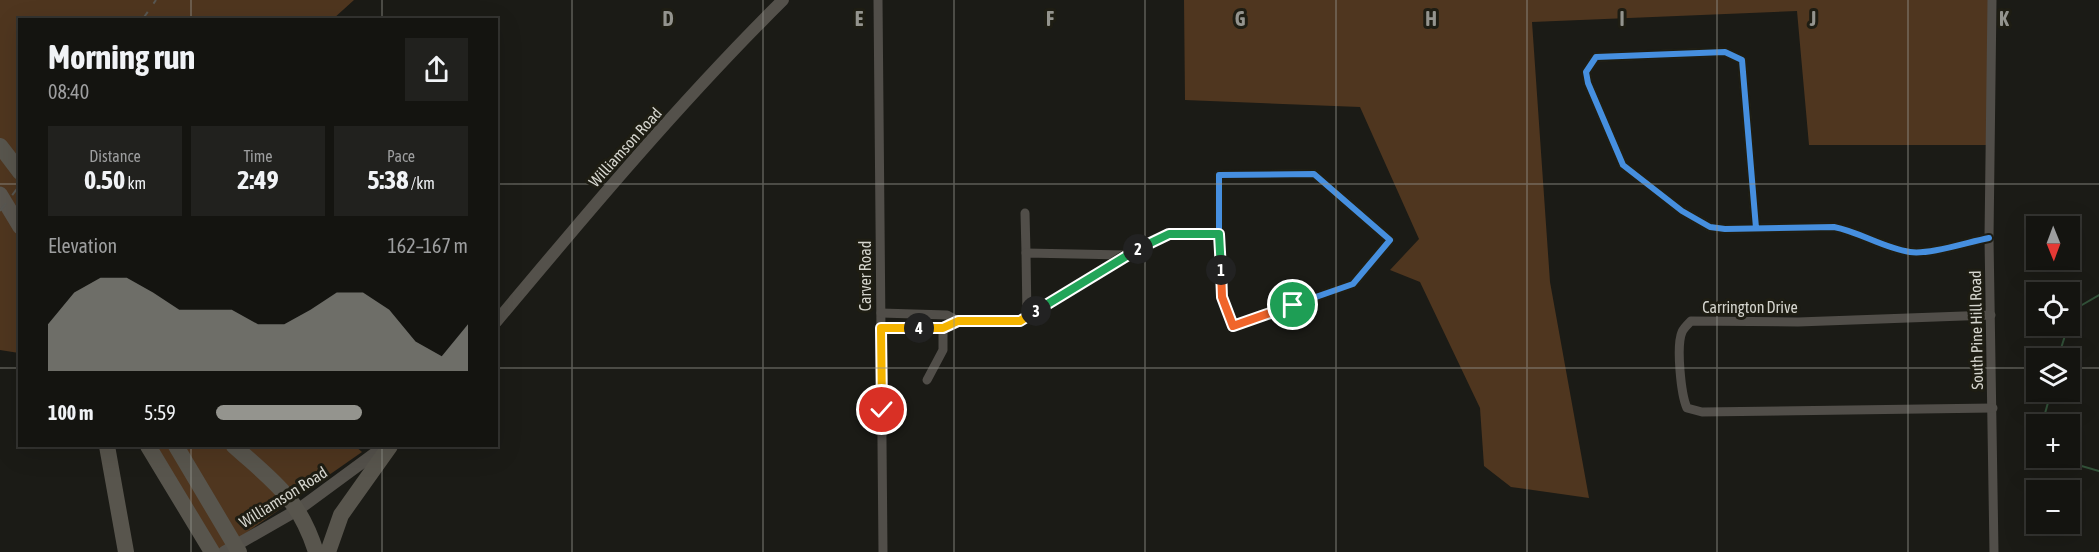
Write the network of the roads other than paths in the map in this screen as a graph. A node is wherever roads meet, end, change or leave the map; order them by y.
1 (783, 0) edge
2 (878, 0) edge
3 (1992, 0) edge
4 (0, 146) edge
5 (18, 169) edge
6 (18, 177) edge
7 (0, 194) edge
8 (1025, 213) dead end
9 (18, 224) edge
10 (1755, 228) junction
11 (1219, 234) junction
12 (1989, 238) junction
13 (1026, 253) junction
14 (1125, 255) junction
15 (881, 313) junction
16 (1991, 315) junction
17 (1027, 317) junction
18 (498, 320) edge
19 (958, 321) junction
20 (881, 328) junction
21 (943, 328) junction
22 (927, 380) dead end
23 (1993, 408) junction
24 (107, 447) edge
25 (149, 447) edge
26 (177, 447) edge
27 (235, 447) edge
28 (387, 447) edge
29 (387, 447) edge
30 (299, 509) junction
31 (126, 552) edge
32 (212, 552) edge
33 (224, 552) edge
34 (238, 552) edge
35 (316, 552) edge
36 (328, 552) edge
37 (883, 552) edge
38 (1994, 552) edge

1 - 18 main road, Williamson Road
2 - 15 street, Carver Road
3 - 12 street, South Pine Hill Road
4 - 5 highway
4 - 6 highway
7 - 9 highway
8 - 13 street
10 - 10 street
10 - 12 street
11 - 11 street
11 - 14 street
12 - 16 street, South Pine Hill Road
13 - 14 street
13 - 17 street
14 - 17 street
15 - 19 street
15 - 20 street, Carver Road
16 - 23 street, South Pine Hill Road
16 - 23 street, Carrington Drive
17 - 19 street
19 - 21 street
20 - 21 street
20 - 37 street, Carver Road
21 - 22 street
23 - 38 street, South Pine Hill Road
24 - 31 highway
25 - 32 highway
26 - 34 highway
27 - 30 highway
28 - 30 main road, Williamson Road
29 - 36 highway
30 - 33 main road, Williamson Road
30 - 35 highway

